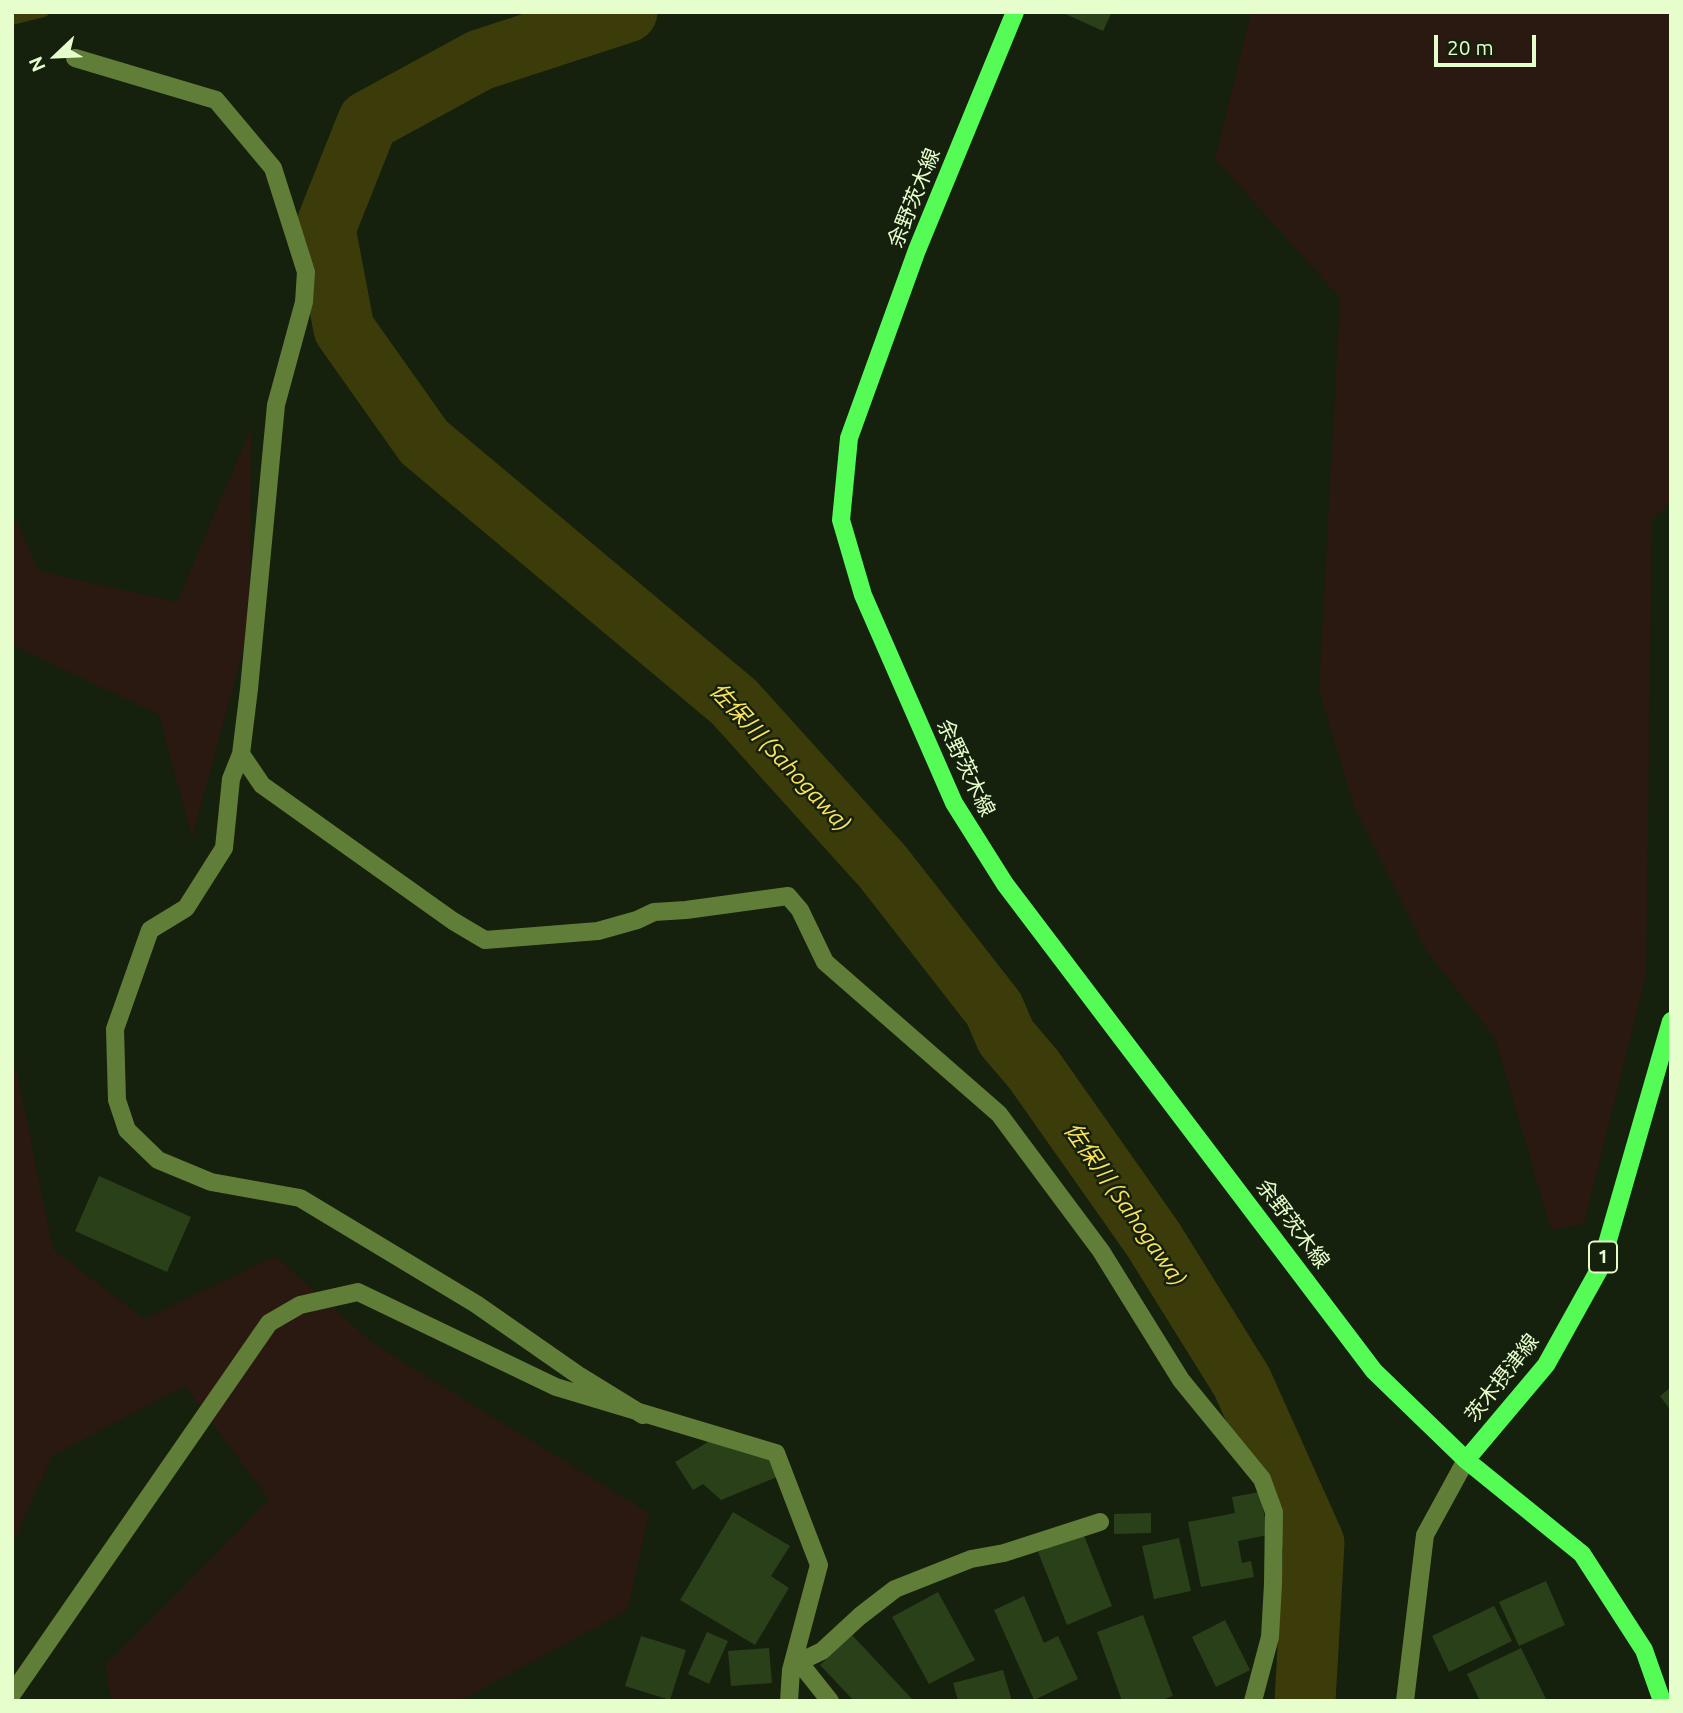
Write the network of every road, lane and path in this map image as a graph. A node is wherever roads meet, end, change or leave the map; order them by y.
1 (1015, 12) edge
2 (75, 58) dead end
3 (240, 754) junction
4 (1671, 1021) edge
5 (643, 1415) junction
6 (1466, 1460) junction
7 (1100, 1522) dead end
8 (795, 1665) junction
9 (12, 1694) edge
10 (789, 1701) edge
11 (830, 1701) edge
12 (1253, 1701) edge
13 (1405, 1701) edge
14 (1662, 1701) edge

1 - 6 main road, 余野茨木線
2 - 3 street
3 - 5 street
3 - 12 street
4 - 6 main road, 茨木摂津線 / 1
5 - 8 street
5 - 9 street
6 - 13 street
6 - 14 main road
7 - 8 street
8 - 10 street
8 - 11 street

